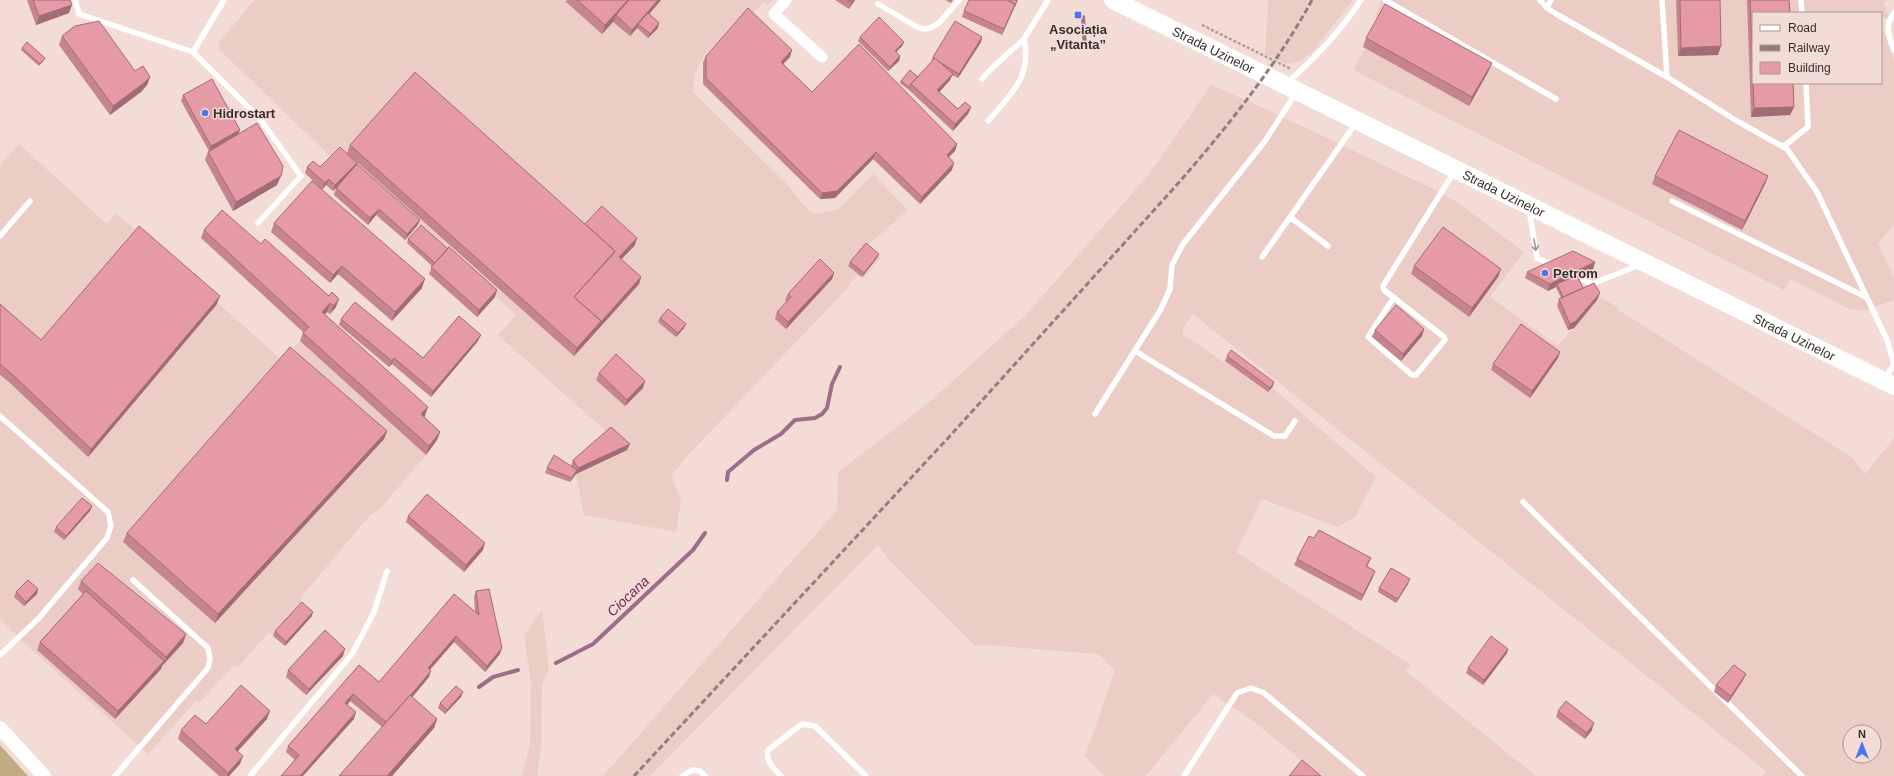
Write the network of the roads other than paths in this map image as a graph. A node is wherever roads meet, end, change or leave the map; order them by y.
1 (75, 0) edge
2 (224, 0) edge
3 (786, 0) edge
4 (959, 0) edge
5 (1048, 0) edge
6 (1113, 0) edge
7 (1361, 0) edge
8 (1385, 0) edge
9 (1540, 0) edge
10 (1551, 0) edge
11 (1662, 0) edge
12 (1801, 0) edge
13 (878, 4) dead end
14 (1547, 8) junction
15 (1802, 12) edge
16 (1894, 13) edge
17 (1024, 39) junction
18 (1894, 50) edge
19 (193, 52) junction
20 (822, 57) dead end
21 (1667, 77) junction
22 (982, 79) dead end
23 (1806, 84) edge
24 (1291, 88) junction
25 (1556, 99) dead end
26 (988, 121) dead end
27 (1357, 121) junction
28 (1783, 147) junction
29 (1455, 170) junction
30 (30, 201) dead end
31 (1672, 201) dead end
32 (1528, 207) junction
33 (1290, 217) junction
34 (258, 223) dead end
35 (0, 236) edge
36 (1328, 246) dead end
37 (1262, 257) dead end
38 (1645, 262) junction
39 (1558, 268) edge
40 (1565, 271) edge
41 (1394, 297) junction
42 (1866, 298) junction
43 (1135, 351) junction
44 (1894, 364) edge
45 (1889, 383) edge
46 (1095, 414) dead end
47 (0, 416) edge
48 (1295, 420) dead end
49 (1523, 502) dead end
50 (387, 572) dead end
51 (133, 580) dead end
52 (0, 656) edge
53 (0, 728) edge
54 (778, 775) edge
55 (44, 776) edge
56 (115, 776) edge
57 (250, 776) edge
58 (682, 776) edge
59 (705, 776) edge
60 (866, 776) edge
61 (1184, 776) edge
62 (1363, 776) edge
63 (1802, 776) edge

1 - 19 lane
2 - 19 lane
3 - 20 street
4 - 13 lane
5 - 17 lane
6 - 24 main road, Strada Uzinelor
7 - 24 lane
8 - 25 lane
9 - 14 lane
10 - 14 lane
11 - 21 lane
12 - 15 lane
14 - 21 lane
16 - 18 lane
17 - 22 lane
17 - 26 lane
19 - 34 lane
21 - 28 lane
23 - 28 lane
24 - 27 main road, Strada Uzinelor
24 - 43 lane
27 - 29 main road, Strada Uzinelor
27 - 33 lane
28 - 42 lane
29 - 32 main road, Strada Uzinelor
29 - 41 lane
30 - 35 lane
31 - 42 lane
32 - 38 main road, Strada Uzinelor
32 -> 39 lane
33 - 36 lane
33 - 37 lane
38 - 40 lane
38 - 45 main road, Strada Uzinelor
41 - 41 lane
42 - 44 lane
43 - 46 lane
43 - 48 lane
44 - 45 lane
47 - 52 lane
49 - 63 lane
50 - 57 lane
51 - 56 lane
53 - 55 street
54 - 60 lane
58 - 59 lane
61 - 62 lane

